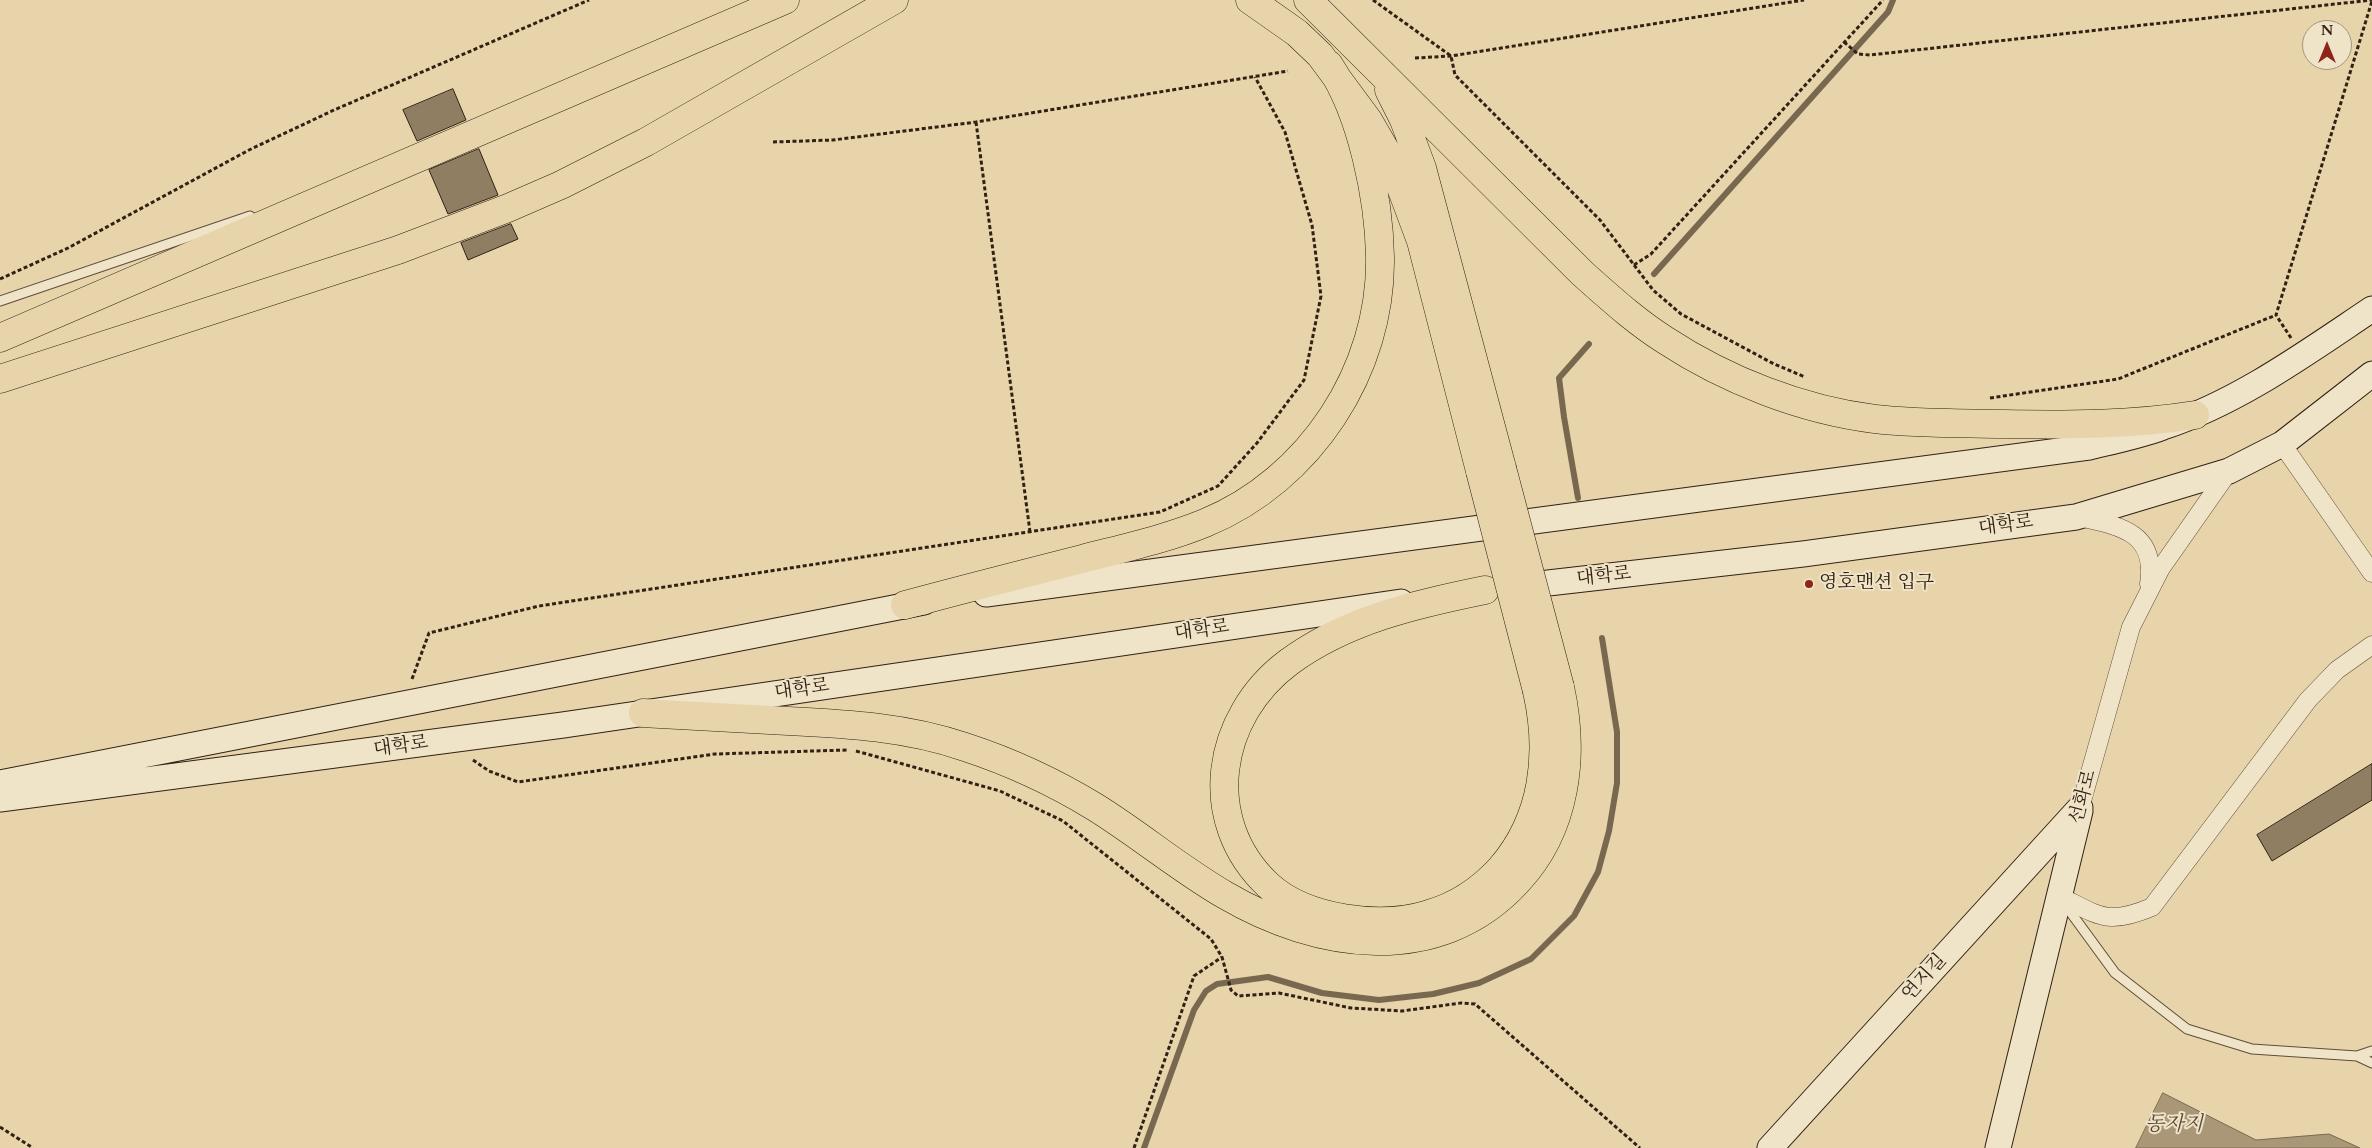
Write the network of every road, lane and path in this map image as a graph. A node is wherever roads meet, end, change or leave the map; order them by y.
1 (589, 0) edge
2 (784, 0) edge
3 (894, 0) edge
4 (1250, 0) edge
5 (1308, 0) edge
6 (1373, 0) edge
7 (1804, 0) edge
8 (1883, 0) edge
9 (2372, 0) edge
10 (1844, 42) junction
11 (1358, 48) junction
12 (1451, 56) junction
13 (1415, 58) dead end
14 (1329, 65) junction
15 (1288, 72) dead end
16 (1255, 77) junction
17 (976, 122) junction
18 (773, 142) dead end
19 (400, 166) junction
20 (288, 204) dead end
21 (260, 213) dead end
22 (1634, 265) junction
23 (0, 279) edge
24 (0, 301) edge
25 (2372, 309) edge
26 (2276, 315) junction
27 (0, 338) edge
28 (2302, 355) junction
29 (2372, 374) edge
30 (0, 379) edge
31 (1812, 380) dead end
32 (1985, 398) dead end
33 (2196, 415) junction
34 (2282, 444) junction
35 (1491, 470) junction
36 (2229, 471) junction
37 (2076, 517) junction
38 (1030, 532) junction
39 (2372, 573) edge
40 (1485, 590) junction
41 (2148, 594) junction
42 (905, 604) junction
43 (2372, 645) edge
44 (1548, 689) junction
45 (404, 703) junction
46 (643, 713) junction
47 (446, 741) junction
48 (0, 783) edge
49 (0, 799) edge
50 (2080, 808) junction
51 (2059, 896) junction
52 (1222, 957) junction
53 (2372, 1051) edge
54 (2358, 1056) junction
55 (2372, 1063) edge
56 (0, 1127) edge
57 (33, 1148) edge
58 (1134, 1148) edge
59 (1640, 1148) edge
60 (1770, 1148) edge
61 (1998, 1148) edge

1 - 23 path
2 - 19 highway
3 - 30 highway
4 - 14 highway
5 - 11 highway
6 - 12 path
7 - 12 path
8 - 10 path
9 - 10 path
9 - 26 path
10 - 22 path
11 - 33 highway
11 - 35 highway
12 - 13 path
12 - 22 path
14 - 35 highway
14 - 42 highway
15 - 16 path
16 - 17 path
16 - 38 path
17 - 18 path
17 - 38 path
19 - 20 lane
19 - 27 highway
21 - 24 lane
22 - 31 path
25 - 28 main road
26 - 28 path
26 - 32 path
28 - 33 main road
29 - 34 main road, 대학로
33 - 42 main road
34 - 36 main road, 대학로
34 - 39 street
35 - 44 highway, bridge
36 - 37 main road, 대학로
36 - 41 street, 선화로
37 - 40 main road, 대학로
37 - 41 street
38 - 45 path
40 - 44 highway
40 - 46 main road, 대학로
41 - 50 street, 선화로
42 - 45 main road
43 - 51 street
44 - 46 highway
45 - 48 main road
46 - 47 main road, 대학로
47 - 49 main road, 대학로
47 - 52 path
50 - 51 main road, 선화로
50 - 60 main road, 연지길
51 - 54 lane
51 - 61 main road, 선화로
52 - 58 path
52 - 59 path
53 - 54 lane
54 - 55 lane
56 - 57 path

